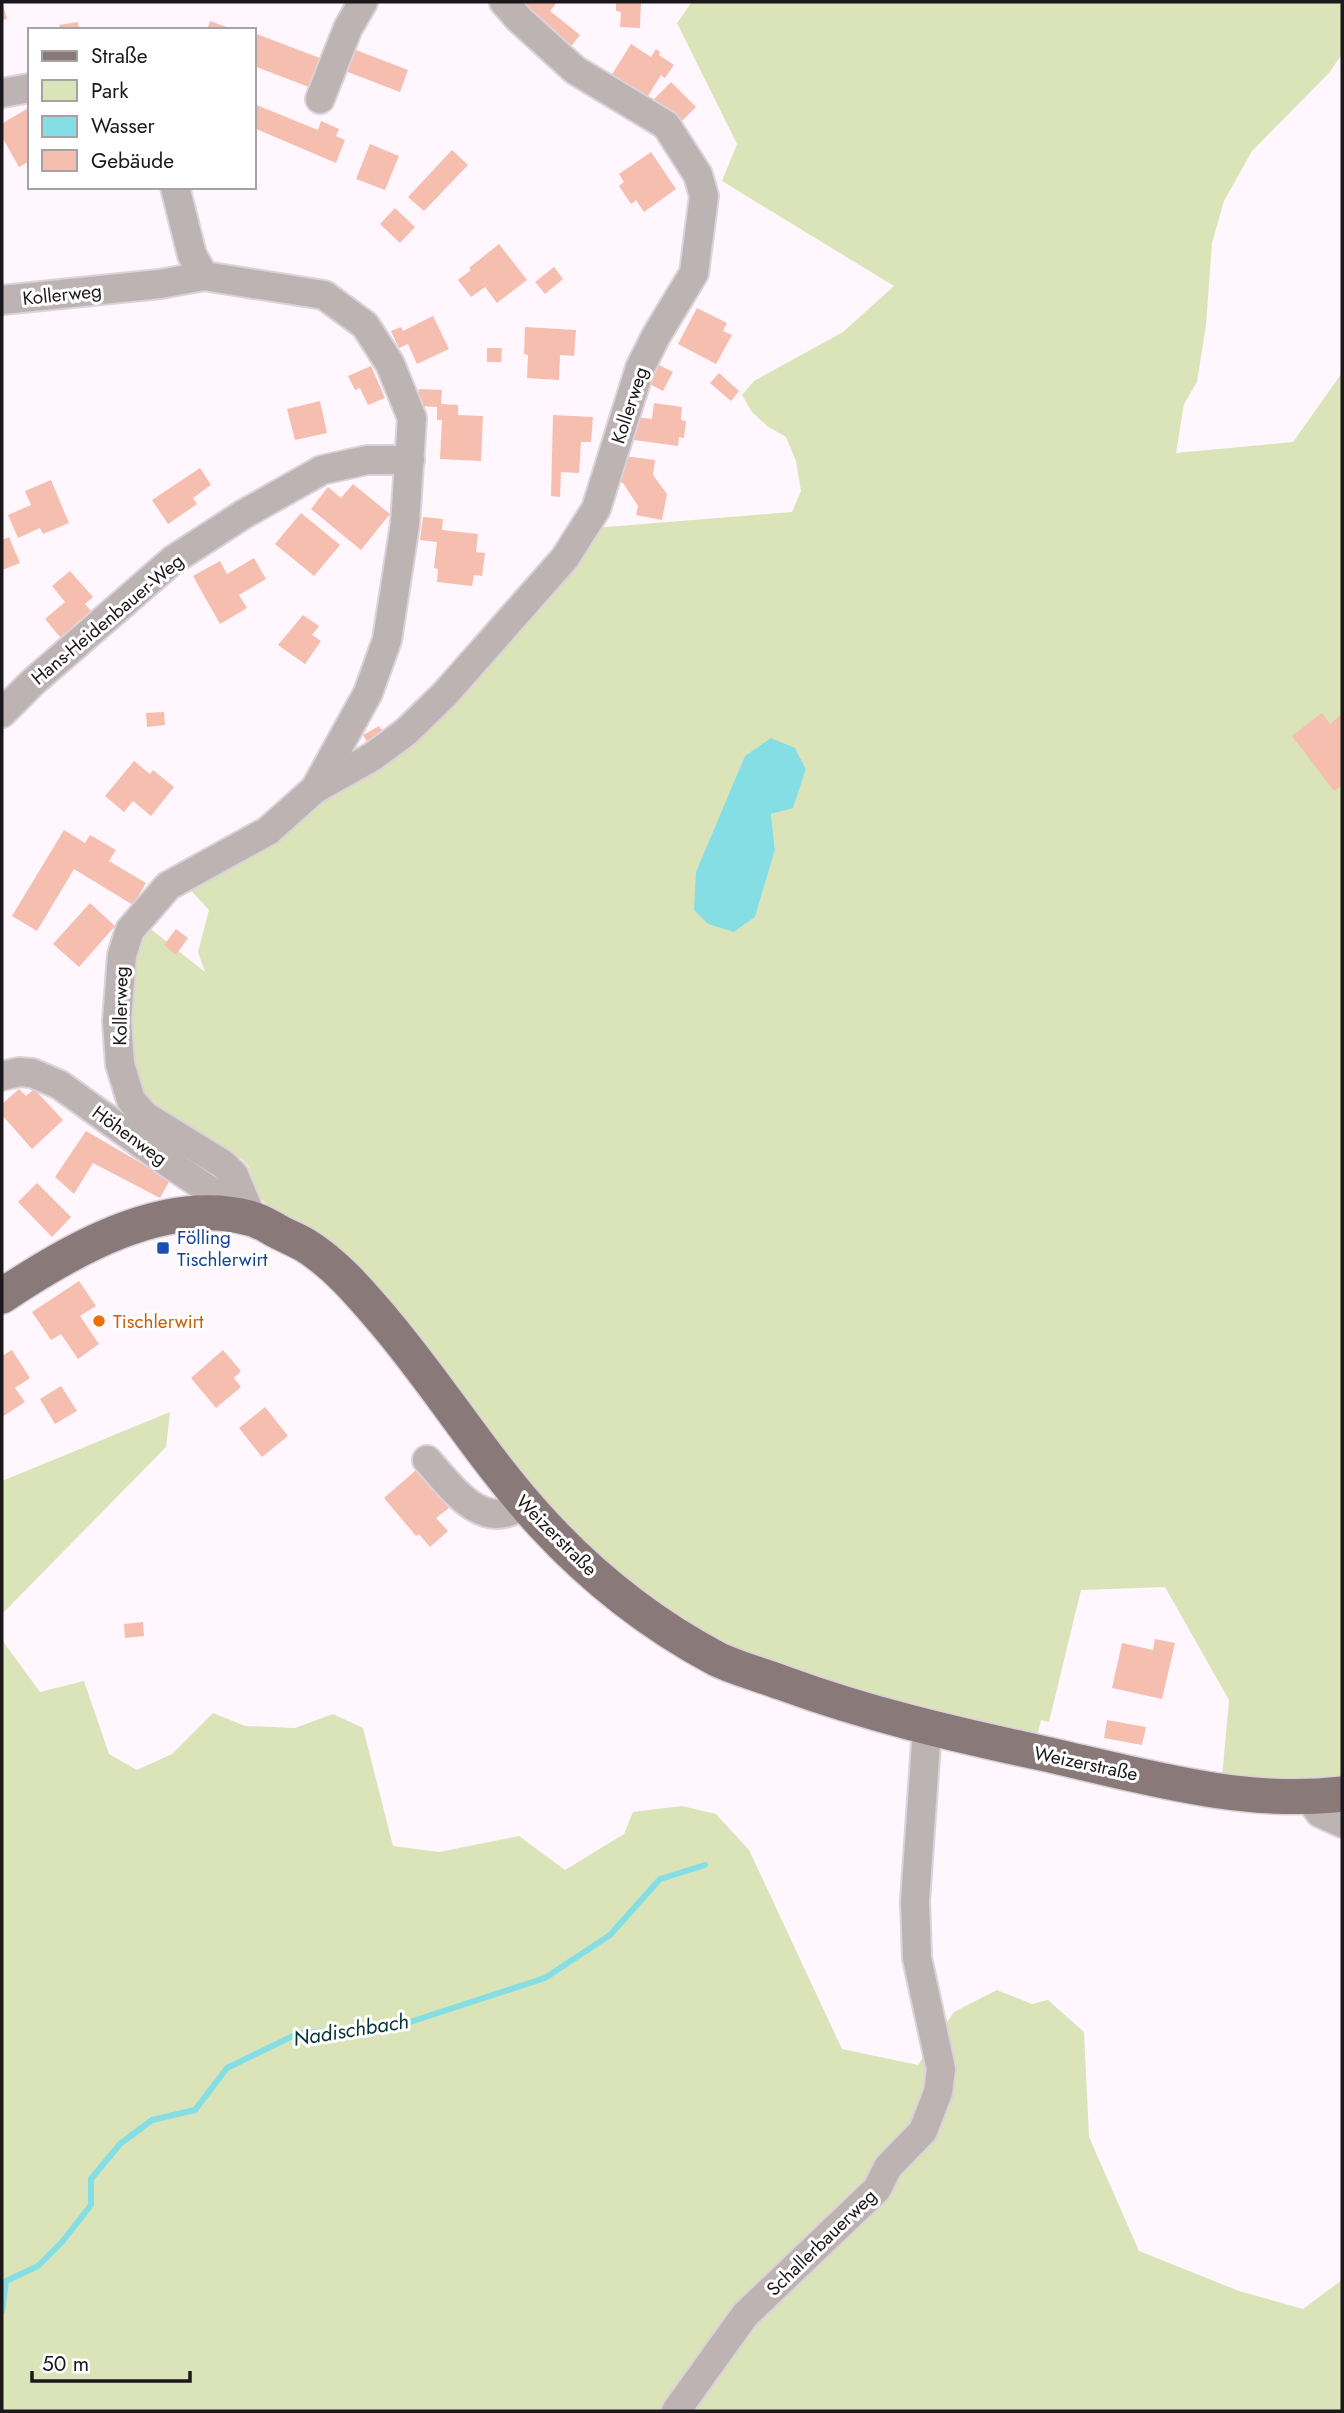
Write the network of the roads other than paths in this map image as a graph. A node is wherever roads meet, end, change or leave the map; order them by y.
1 (363, 2) edge
2 (504, 2) edge
3 (28, 88) edge
4 (2, 93) edge
5 (320, 99) dead end
6 (176, 189) edge
7 (204, 276) junction
8 (2, 300) edge
9 (410, 460) junction
10 (2, 713) edge
11 (315, 789) junction
12 (2, 1076) edge
13 (252, 1218) junction
14 (2, 1296) edge
15 (427, 1460) dead end
16 (524, 1503) junction
17 (927, 1729) junction
18 (1325, 1795) edge
19 (1342, 1823) edge
20 (676, 2411) edge

1 - 5 street
2 - 11 street, Kollerweg
3 - 4 street
6 - 7 street
7 - 8 street, Kollerweg
7 - 9 street, Kollerweg
9 - 10 street, Hans-Heidenbauer-Weg
9 - 11 street, Kollerweg
11 - 13 street, Kollerweg
12 - 13 street, Höhenweg
13 - 14 main road, Weizerstraße
13 - 16 main road, Weizerstraße
15 - 16 street
16 - 17 main road, Weizerstraße
17 - 18 main road, Weizerstraße
17 - 20 street, Schallerbauerweg
18 - 19 street

